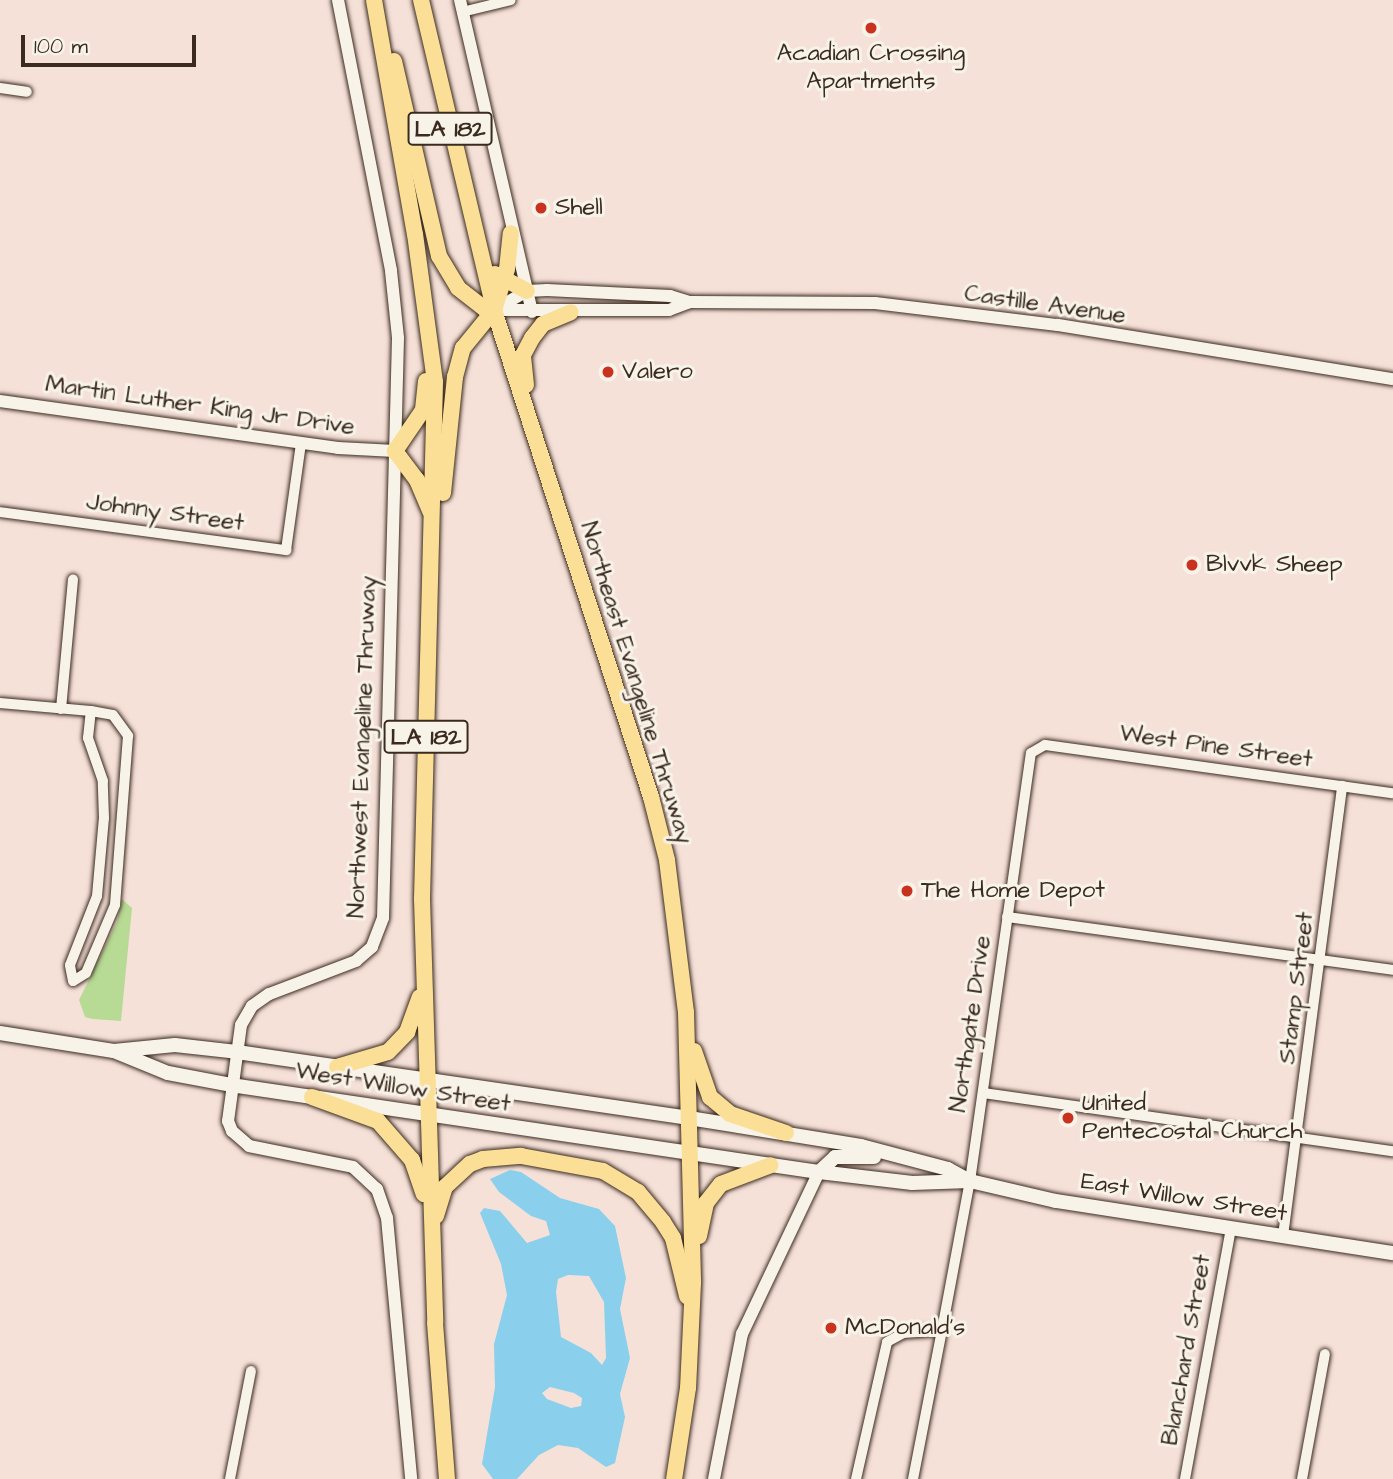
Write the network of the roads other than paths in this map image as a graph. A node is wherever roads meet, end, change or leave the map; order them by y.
1 (338, 0) edge
2 (374, 0) edge
3 (421, 0) edge
4 (512, 0) edge
5 (461, 6) edge
6 (380, 30) junction
7 (0, 88) edge
8 (27, 92) dead end
9 (511, 233) junction
10 (480, 258) junction
11 (504, 279) junction
12 (527, 291) junction
13 (690, 302) junction
14 (494, 310) junction
15 (532, 312) junction
16 (571, 312) junction
17 (429, 351) junction
18 (1393, 379) edge
19 (0, 401) edge
20 (528, 415) junction
21 (301, 443) junction
22 (395, 451) junction
23 (0, 512) edge
24 (433, 518) junction
25 (72, 580) dead end
26 (429, 631) junction
27 (0, 703) edge
28 (61, 709) junction
29 (91, 711) junction
30 (1035, 749) joint
31 (1342, 786) junction
32 (1393, 793) edge
33 (104, 818) junction
34 (121, 818) junction
35 (92, 913) junction
36 (1007, 917) junction
37 (111, 920) junction
38 (1322, 960) junction
39 (1393, 970) edge
40 (424, 985) junction
41 (687, 1019) junction
42 (0, 1033) edge
43 (114, 1051) junction
44 (237, 1052) junction
45 (337, 1067) junction
46 (426, 1080) junction
47 (232, 1085) junction
48 (983, 1093) junction
49 (313, 1097) junction
50 (427, 1114) junction
51 (689, 1118) junction
52 (786, 1133) junction
53 (1299, 1137) junction
54 (1393, 1150) edge
55 (690, 1154) junction
56 (900, 1155) junction
57 (771, 1165) junction
58 (818, 1172) junction
59 (970, 1181) junction
60 (430, 1210) junction
61 (1231, 1229) junction
62 (1283, 1236) junction
63 (432, 1252) junction
64 (1393, 1253) edge
65 (693, 1259) junction
66 (693, 1322) junction
67 (942, 1330) junction
68 (1325, 1354) dead end
69 (251, 1371) dead end
70 (409, 1478) edge
71 (230, 1479) edge
72 (447, 1479) edge
73 (674, 1479) edge
74 (714, 1479) edge
75 (856, 1479) edge
76 (913, 1479) edge
77 (1185, 1479) edge
78 (1302, 1479) edge

1 - 22 street, Northwest Evangeline Thruway
2 - 6 highway, LA 182
3 - 10 highway, Northeast Evangeline Thruway / LA 182
4 - 5 street
5 - 9 street
6 - 14 highway
6 - 17 highway, LA 182
7 - 8 street
9 - 11 highway
9 - 12 street
10 - 11 highway
10 - 14 highway, Northeast Evangeline Thruway / LA 182
11 - 12 highway
11 - 14 highway
12 - 13 street, Castille Avenue
12 - 14 street
12 - 15 street
13 - 16 street, Castille Avenue
13 - 18 street, Castille Avenue
14 - 15 street, Castille Avenue
14 - 20 highway, Northeast Evangeline Thruway / LA 182
14 - 26 highway
15 - 16 street, Castille Avenue
16 - 20 highway
17 - 22 highway
17 - 24 highway, LA 182
19 - 21 street, Martin Luther King Jr Drive
20 - 41 highway, Northeast Evangeline Thruway / LA 182
21 - 22 street, Martin Luther King Jr Drive
21 - 23 street, Johnny Street
22 - 24 highway
22 - 44 street, Northwest Evangeline Thruway
24 - 26 highway, LA 182
25 - 28 street
26 - 40 highway, LA 182
27 - 28 street
28 - 29 street
29 - 33 street
29 - 34 street
30 - 31 street, West Pine Street
30 - 36 street, Northgate Drive
31 - 32 street, West Pine Street
31 - 38 street, Stamp Street
33 - 34 street
33 - 35 street
34 - 37 street
35 - 37 street
35 - 37 street
36 - 38 street
36 - 48 street, Northgate Drive
38 - 39 street
38 - 53 street, Stamp Street
40 - 45 highway
40 - 46 highway, LA 182
41 - 51 highway, Northeast Evangeline Thruway / LA 182
41 - 52 highway
42 - 43 main road, West Willow Street
43 - 44 main road, West Willow Street
43 - 47 main road, West Willow Street
44 - 45 main road, West Willow Street
44 - 47 street, Northwest Evangeline Thruway
45 - 46 main road, West Willow Street
46 - 50 highway, LA 182
46 - 51 main road, West Willow Street
47 - 49 main road, West Willow Street
47 - 70 street, Northwest Evangeline Thruway
48 - 53 street
48 - 59 street, Northgate Drive
49 - 50 main road, West Willow Street
49 - 60 highway
50 - 55 main road, West Willow Street
50 - 60 highway, LA 182
51 - 52 main road, East Willow Street
51 - 55 highway, Northeast Evangeline Thruway / LA 182
52 - 56 main road, East Willow Street
53 - 54 street
53 - 62 street, Stamp Street
55 - 57 main road, East Willow Street
55 - 65 highway, Northeast Evangeline Thruway / LA 182
56 - 58 main road
56 - 59 main road, East Willow Street
57 - 58 main road, East Willow Street
57 - 65 highway
58 - 59 main road, East Willow Street
58 - 74 street
59 - 61 main road, East Willow Street
59 - 67 street, Northgate Drive
60 - 63 highway, LA 182
61 - 62 main road, East Willow Street
61 - 77 street, Blanchard Street
62 - 64 main road, East Willow Street
63 - 66 highway
63 - 72 highway, LA 182
65 - 66 highway, Northeast Evangeline Thruway / LA 182
66 - 73 highway, Northeast Evangeline Thruway / LA 182
67 - 75 street
67 - 76 street, Northgate Drive
68 - 78 street
69 - 71 street

